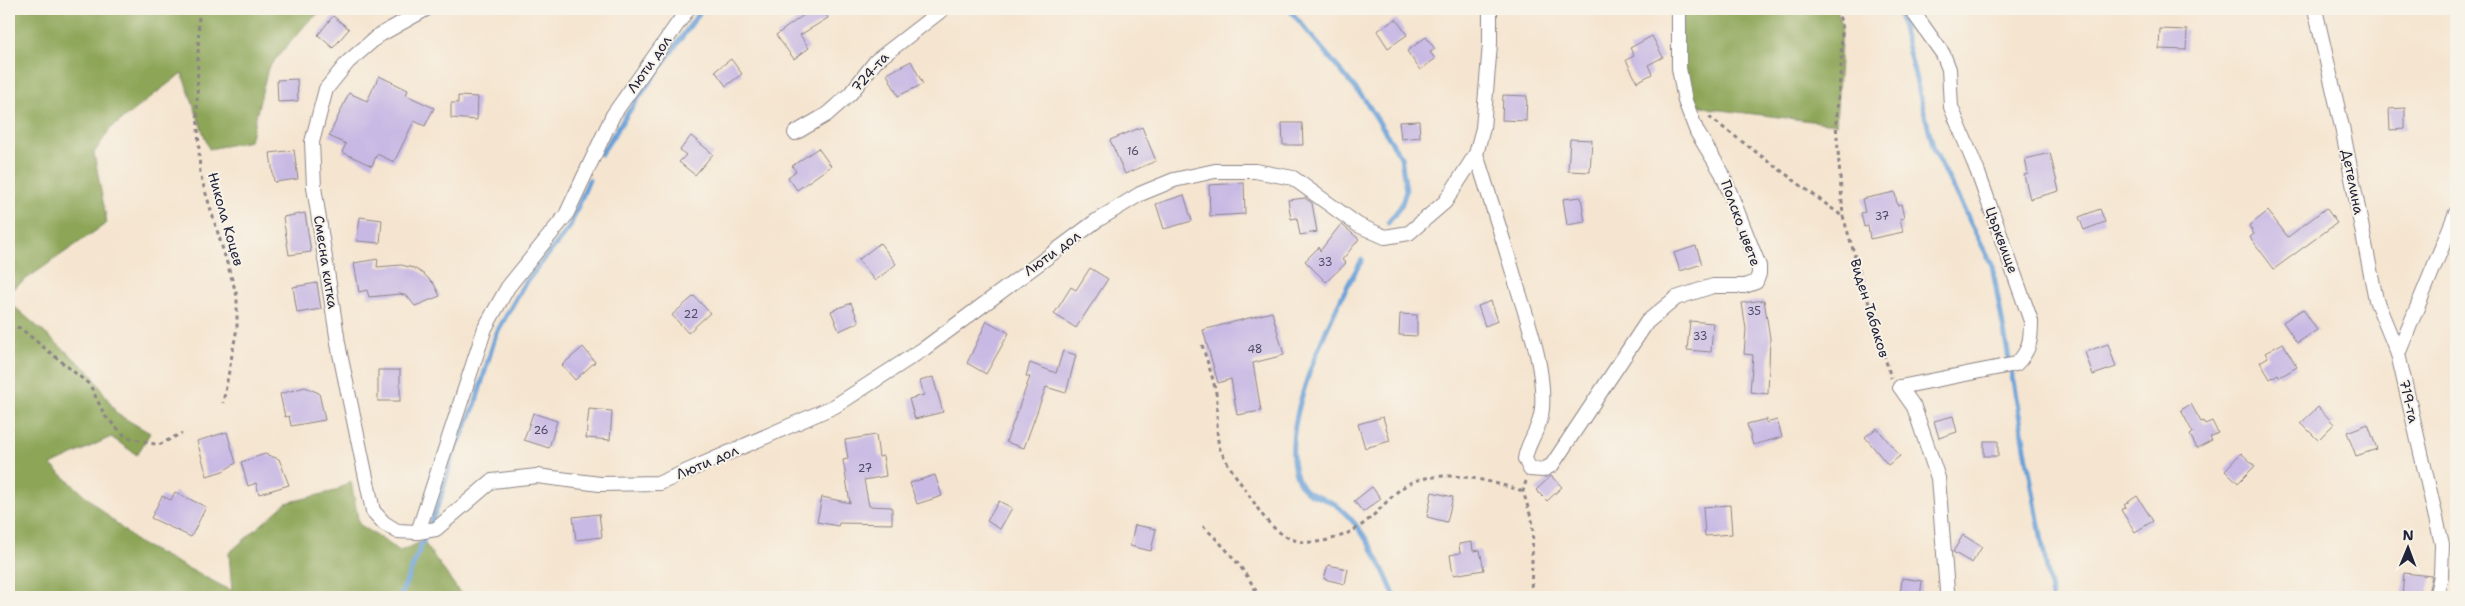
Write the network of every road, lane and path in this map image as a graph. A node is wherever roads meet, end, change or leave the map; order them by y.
1 (199, 9) edge
2 (426, 9) edge
3 (688, 9) edge
4 (944, 9) edge
5 (1490, 9) edge
6 (1679, 9) edge
7 (1837, 9) edge
8 (1911, 9) edge
9 (2315, 9) edge
10 (1707, 116) dead end
11 (795, 133) dead end
12 (1476, 154) junction
13 (2456, 213) edge
14 (1843, 216) junction
15 (9, 325) edge
16 (1202, 345) dead end
17 (2398, 354) junction
18 (1900, 387) junction
19 (223, 403) dead end
20 (182, 433) dead end
21 (1530, 469) junction
22 (1523, 491) junction
23 (1203, 526) dead end
24 (418, 532) junction
25 (1259, 597) edge
26 (1531, 597) edge
27 (1950, 597) edge
28 (2436, 597) edge

1 - 19 path, Никола Коцев
2 - 24 street, Смесна китка
3 - 24 street, Люти дол
4 - 11 street, 724-та
5 - 12 street
6 - 21 street, Полско цвете
7 - 14 path, Виден Табаков
8 - 18 street, Църквище
9 - 17 street, Детелина
10 - 14 path
12 - 21 street
12 - 24 street, Люти дол
13 - 17 street
14 - 18 path, Виден Табаков
15 - 20 path
16 - 22 path
17 - 28 street, 719-та
18 - 27 street
21 - 22 path
22 - 26 path
23 - 25 path

